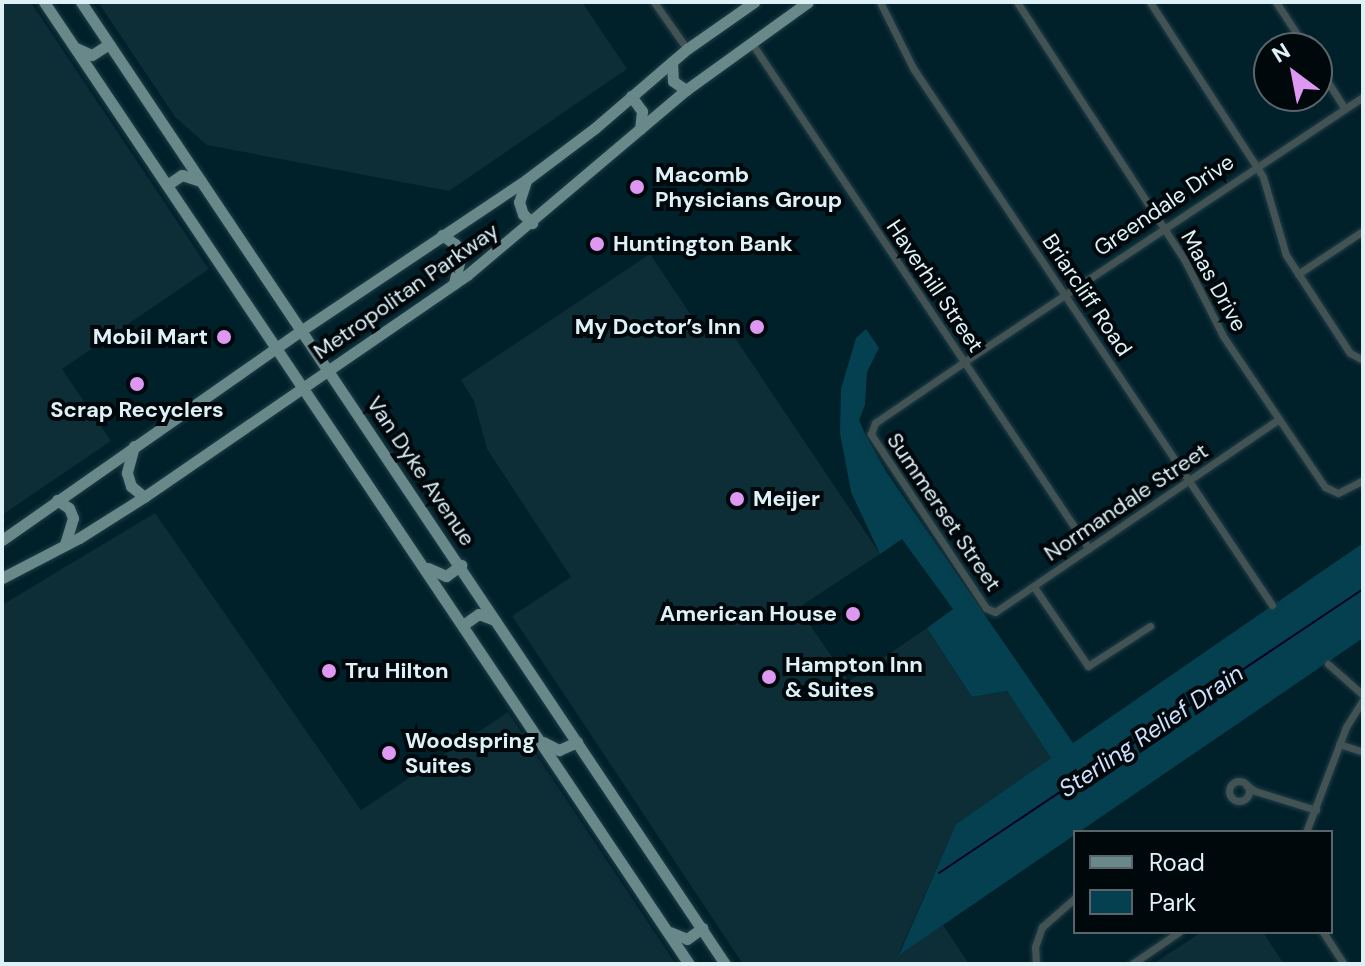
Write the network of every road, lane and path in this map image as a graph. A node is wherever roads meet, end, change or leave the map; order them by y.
1 (44, 2) edge
2 (81, 2) edge
3 (654, 2) edge
4 (754, 2) edge
5 (808, 2) edge
6 (880, 2) edge
7 (1017, 2) edge
8 (1150, 2) edge
9 (1276, 2) edge
10 (1296, 32) edge
11 (751, 42) junction
12 (109, 44) junction
13 (73, 45) junction
14 (687, 49) junction
15 (672, 62) junction
16 (686, 90) junction
17 (1333, 90) edge
18 (631, 96) junction
19 (1363, 97) edge
20 (1345, 109) junction
21 (640, 129) junction
22 (1256, 166) junction
23 (526, 180) junction
24 (202, 181) junction
25 (167, 185) junction
26 (532, 223) junction
27 (1163, 227) junction
28 (1363, 231) edge
29 (442, 235) junction
30 (1298, 274) junction
31 (453, 285) junction
32 (1065, 294) junction
33 (302, 330) junction
34 (277, 347) junction
35 (1363, 360) edge
36 (964, 362) junction
37 (329, 370) junction
38 (304, 387) junction
39 (1279, 419) junction
40 (871, 430) joint
41 (135, 446) junction
42 (1363, 480) edge
43 (1189, 481) junction
44 (144, 497) junction
45 (57, 500) junction
46 (2, 540) edge
47 (64, 546) junction
48 (1089, 549) junction
49 (32, 563) junction
50 (421, 563) junction
51 (461, 565) junction
52 (2, 578) edge
53 (2, 585) edge
54 (1034, 587) junction
55 (1272, 605) dead end
56 (992, 612) joint
57 (499, 623) junction
58 (463, 625) junction
59 (1150, 626) dead end
60 (1328, 664) dead end
61 (1363, 698) edge
62 (540, 739) junction
63 (577, 742) junction
64 (1339, 744) junction
65 (1363, 752) edge
66 (1246, 785) junction
67 (1255, 791) junction
68 (1246, 797) junction
69 (1316, 810) junction
70 (1307, 830) edge
71 (1073, 900) edge
72 (702, 928) junction
73 (666, 930) junction
74 (1176, 934) edge
75 (1324, 934) edge
76 (689, 964) edge
77 (725, 964) edge
78 (1036, 964) edge
79 (1132, 964) edge
80 (1344, 964) edge

1 - 13 main road
2 - 12 main road, Van Dyke Avenue
3 - 14 street
4 - 14 main road, Metropolitan Parkway
5 - 11 main road, Metropolitan Parkway
6 - 32 street, Briarcliff Road
7 - 27 street, Maas Drive
8 - 22 street
9 - 10 street
11 - 16 main road, Metropolitan Parkway
11 - 36 street, Haverhill Street
12 - 13 main road
12 - 24 main road, Van Dyke Avenue
13 - 25 main road
14 - 15 main road, Metropolitan Parkway
15 - 16 main road
15 - 18 main road, Metropolitan Parkway
16 - 21 main road, Metropolitan Parkway
17 - 20 street
18 - 21 main road
18 - 23 main road, Metropolitan Parkway
19 - 20 street, Greendale Drive
20 - 22 street, Greendale Drive
21 - 26 main road, Metropolitan Parkway
22 - 27 street, Greendale Drive
22 - 30 street
23 - 26 main road
23 - 29 main road, Metropolitan Parkway
24 - 25 main road
24 - 33 main road, Van Dyke Avenue
25 - 34 main road
26 - 31 main road, Metropolitan Parkway
27 - 32 street, Greendale Drive
27 - 39 street, Maas Drive
28 - 30 street
29 - 31 main road
29 - 33 main road, Metropolitan Parkway
30 - 35 street
31 - 37 main road, Metropolitan Parkway
32 - 36 street, Greendale Drive
32 - 43 street, Briarcliff Road
33 - 34 main road, Metropolitan Parkway
33 - 37 main road, Van Dyke Avenue
34 - 38 main road
34 - 41 main road, Metropolitan Parkway
36 - 40 street, Greendale Drive
36 - 48 street, Haverhill Street
37 - 38 main road, Metropolitan Parkway
37 - 51 main road, Van Dyke Avenue
38 - 44 main road, Metropolitan Parkway
38 - 50 main road
39 - 42 street, Maas Drive
39 - 43 street, Normandale Street
40 - 56 street, Summerset Street
41 - 44 main road
41 - 45 main road, Metropolitan Parkway
43 - 48 street, Normandale Street
43 - 55 street, Briarcliff Road
44 - 47 main road, Metropolitan Parkway
45 - 46 main road, Metropolitan Parkway
45 - 47 main road
47 - 49 main road, Metropolitan Parkway
48 - 54 street, Normandale Street
49 - 52 main road, Metropolitan Parkway
49 - 53 street
50 - 51 main road
50 - 58 main road
51 - 57 main road, Van Dyke Avenue
54 - 56 street, Normandale Street
54 - 59 street
57 - 58 main road
57 - 63 main road, Van Dyke Avenue
58 - 62 main road
60 - 61 street
61 - 64 street
62 - 63 main road
62 - 73 main road
63 - 72 main road, Van Dyke Avenue
64 - 65 street
64 - 69 street
66 - 67 street
66 - 68 street
66 - 68 street
67 - 68 street
67 - 69 street
69 - 70 street
71 - 78 street
72 - 73 main road
72 - 77 main road, Van Dyke Avenue
73 - 76 main road
74 - 79 street
75 - 80 street

